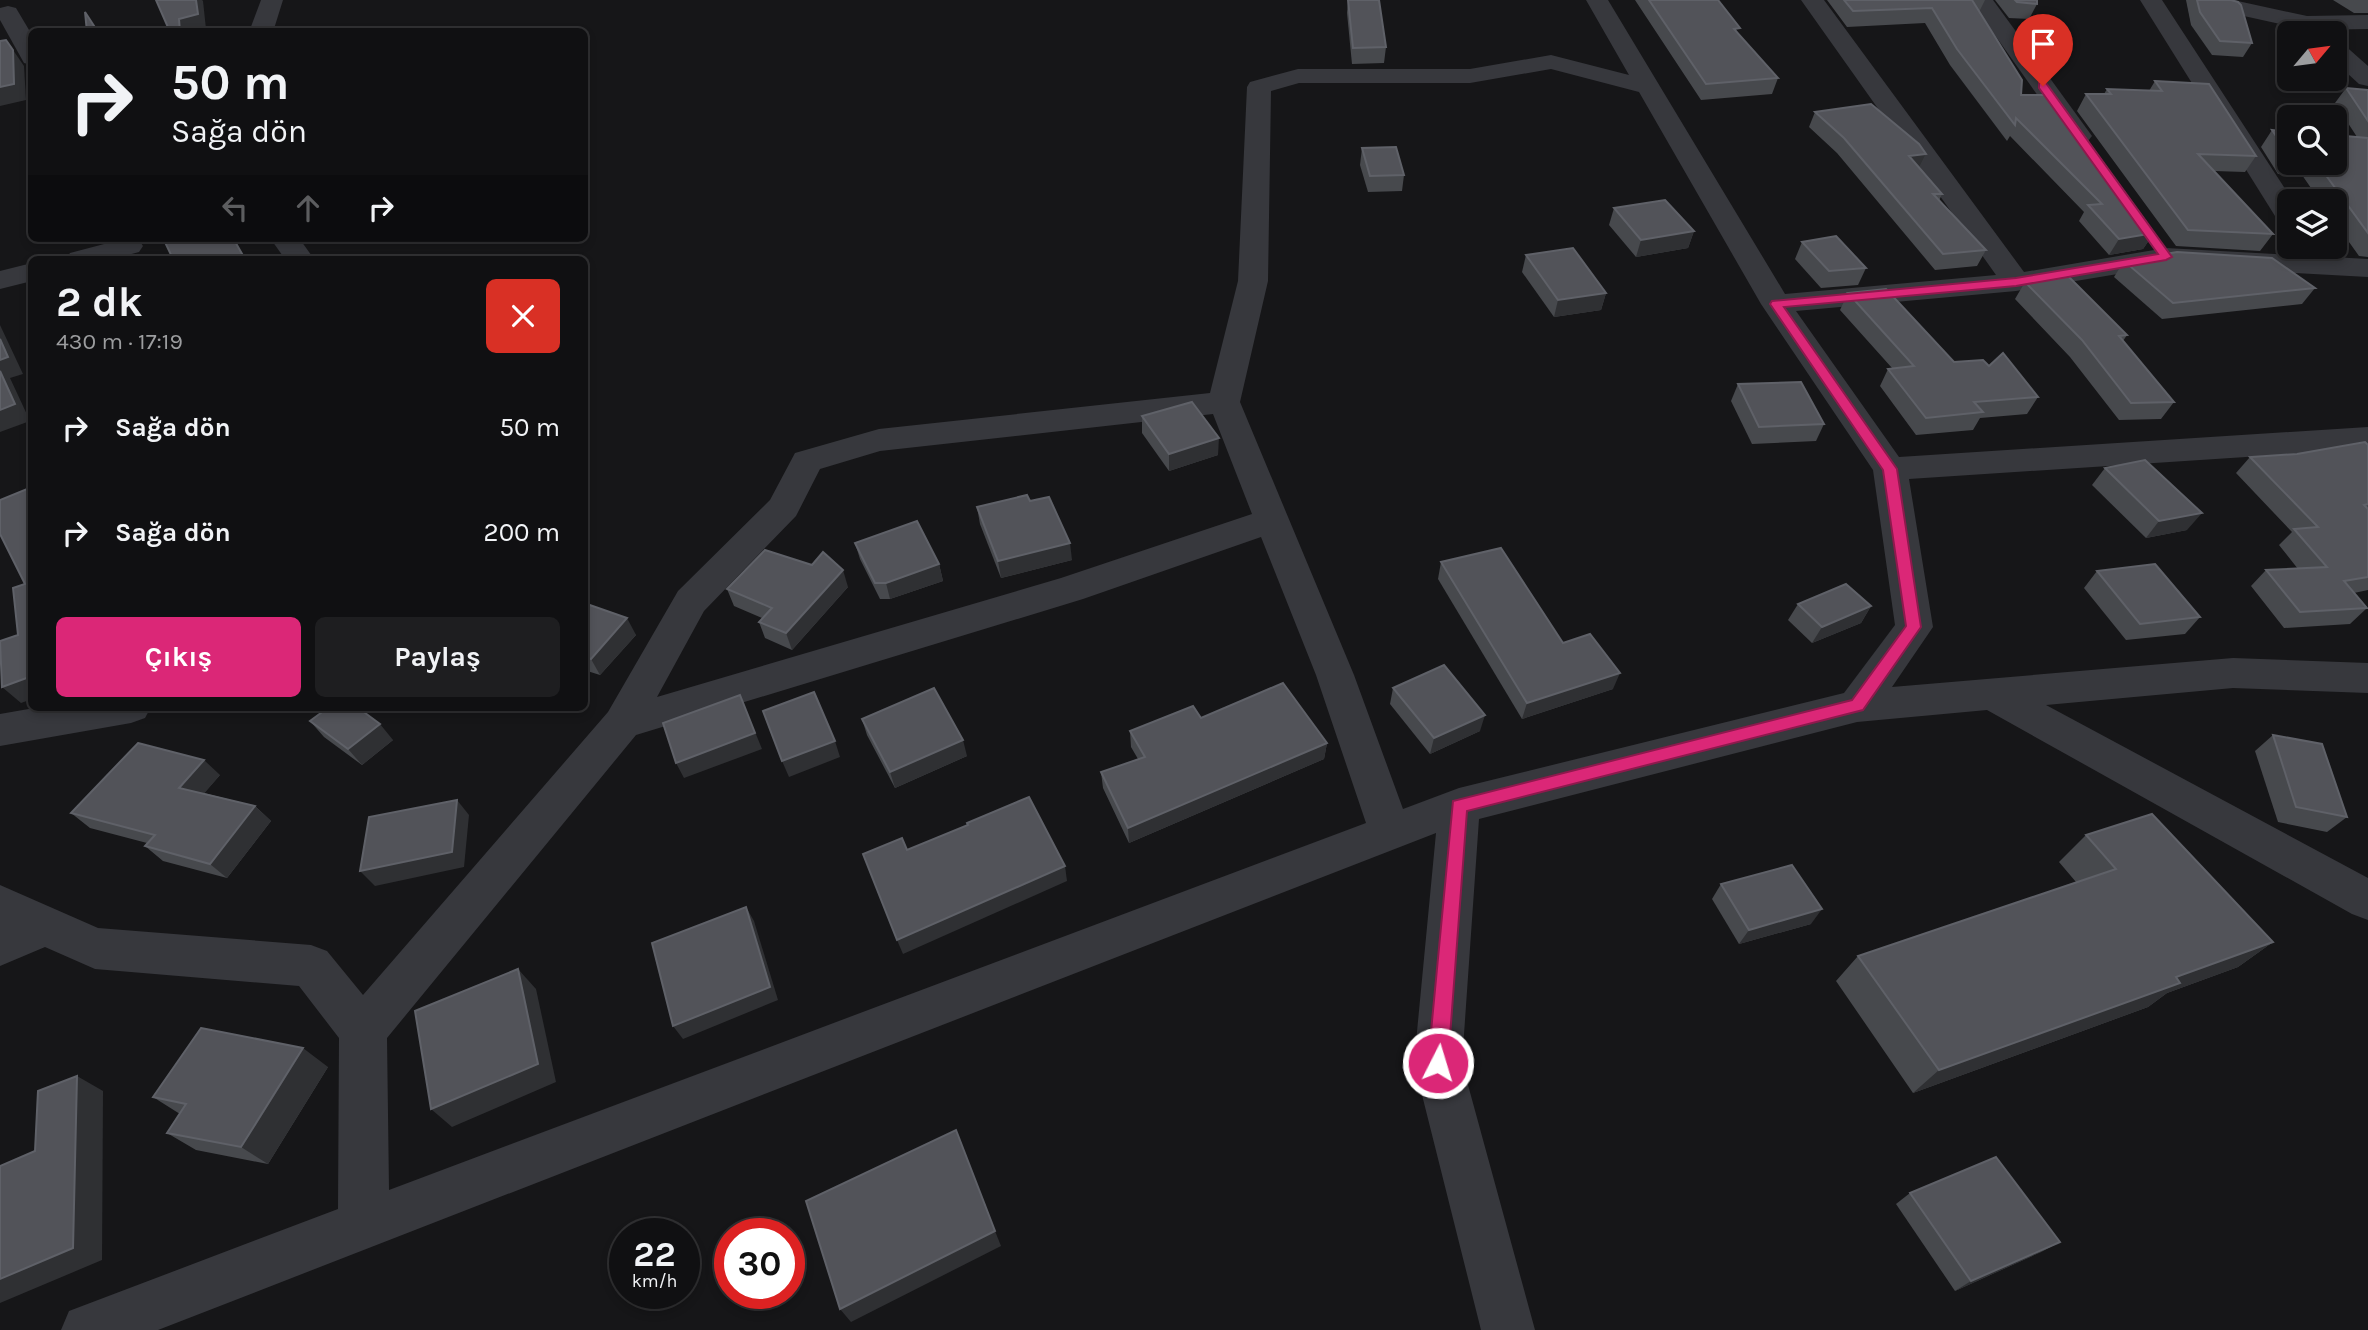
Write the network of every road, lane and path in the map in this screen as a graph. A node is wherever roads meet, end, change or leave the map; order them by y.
1 (272, 0) edge
2 (1597, 0) edge
3 (1812, 0) edge
4 (1981, 0) edge
5 (2151, 0) edge
6 (2202, 0) edge
7 (11, 9) edge
8 (2285, 21) edge
9 (2368, 22) edge
10 (2347, 24) edge
11 (262, 28) edge
12 (28, 49) edge
13 (2347, 60) edge
14 (2368, 79) edge
15 (1648, 87) junction
16 (2094, 156) edge
17 (2277, 197) edge
18 (287, 242) edge
19 (129, 248) edge
20 (2277, 254) edge
21 (93, 256) edge
22 (298, 256) edge
23 (2328, 259) edge
24 (2368, 268) edge
25 (28, 273) edge
26 (0, 280) edge
27 (2016, 282) junction
28 (1776, 304) junction
29 (1224, 402) junction
30 (2363, 443) edge
31 (1890, 469) junction
32 (1271, 521) junction
33 (2368, 678) edge
34 (1992, 694) junction
35 (1857, 706) junction
36 (108, 711) edge
37 (622, 723) junction
38 (0, 730) edge
39 (1459, 806) junction
40 (1390, 832) junction
41 (2368, 901) edge
42 (0, 905) edge
43 (46, 926) junction
44 (0, 945) edge
45 (363, 1031) junction
46 (364, 1224) junction
47 (88, 1330) edge
48 (1508, 1330) edge

1 - 11 street
2 - 15 street
3 - 27 street
4 - 16 street
5 - 17 street
6 - 8 street
7 - 12 street
9 - 10 street
13 - 14 street
15 - 28 street
15 - 29 street
18 - 22 street
19 - 21 street
20 - 27 street
23 - 24 street
25 - 26 street
27 - 28 street
28 - 31 street
29 - 32 street
29 - 37 street
30 - 31 street
31 - 35 street
32 - 37 street
32 - 40 street
33 - 34 street
34 - 35 street
34 - 41 street
35 - 39 street
36 - 38 street
37 - 45 street
39 - 40 street
39 - 48 street
40 - 46 street
42 - 43 street
43 - 44 street
43 - 45 street
45 - 46 street
46 - 47 street

